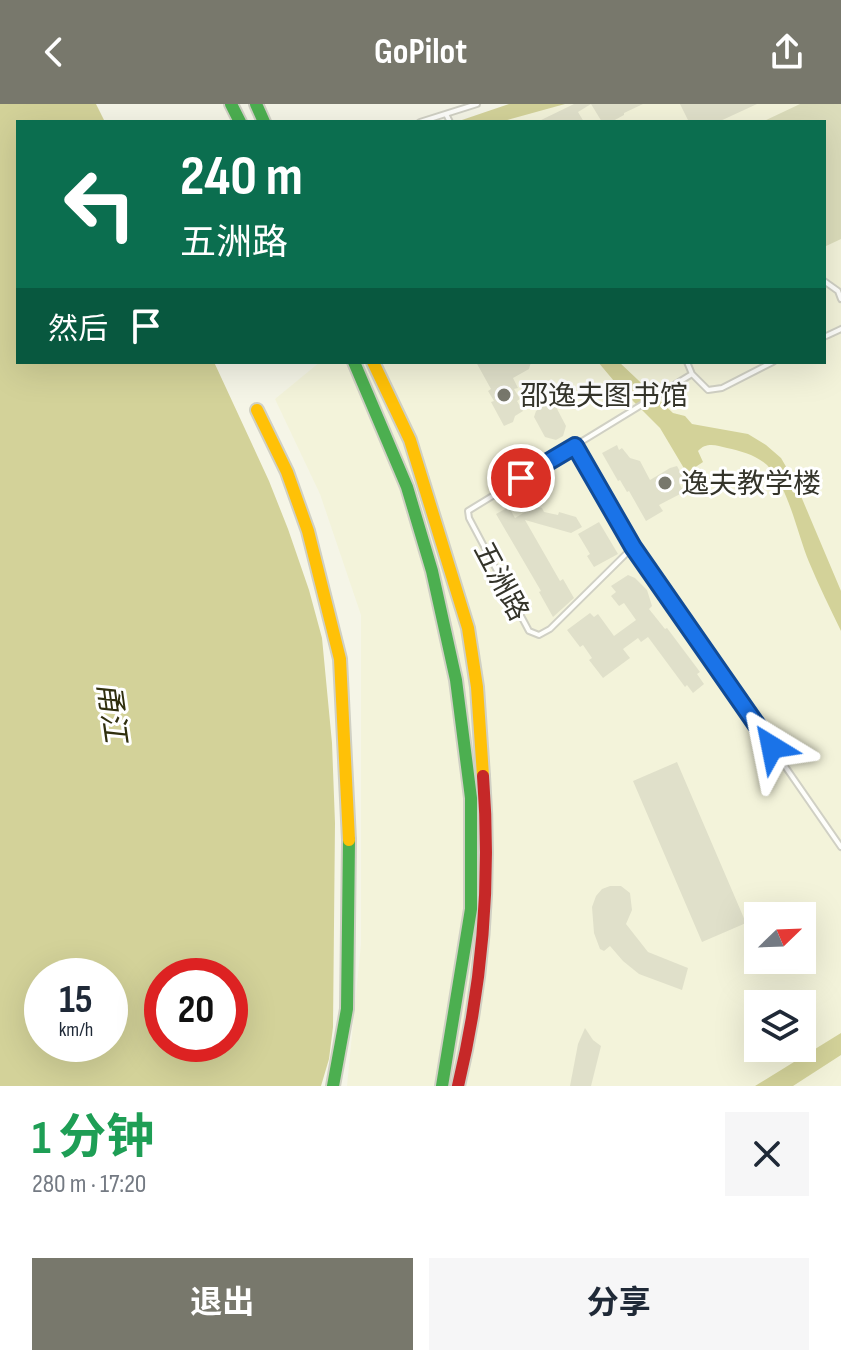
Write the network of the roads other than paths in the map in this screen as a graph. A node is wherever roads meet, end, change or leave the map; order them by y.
1 (477, 104) edge
2 (446, 114) junction
3 (426, 120) edge
4 (449, 120) edge
5 (839, 291) edge
6 (841, 299) edge
7 (355, 364) edge
8 (374, 364) edge
9 (688, 364) edge
10 (769, 364) edge
11 (692, 374) junction
12 (257, 410) dead end
13 (575, 446) junction
14 (633, 547) junction
15 (841, 847) edge
16 (333, 1086) edge
17 (442, 1086) edge
18 (458, 1086) edge

1 - 2 lane
2 - 3 lane
2 - 4 lane
5 - 6 lane
7 - 17 street
8 - 18 street
9 - 11 lane
10 - 11 lane
11 - 13 lane, 五洲路
12 - 16 street
13 - 14 lane
13 - 14 lane, 五洲路
14 - 15 lane

